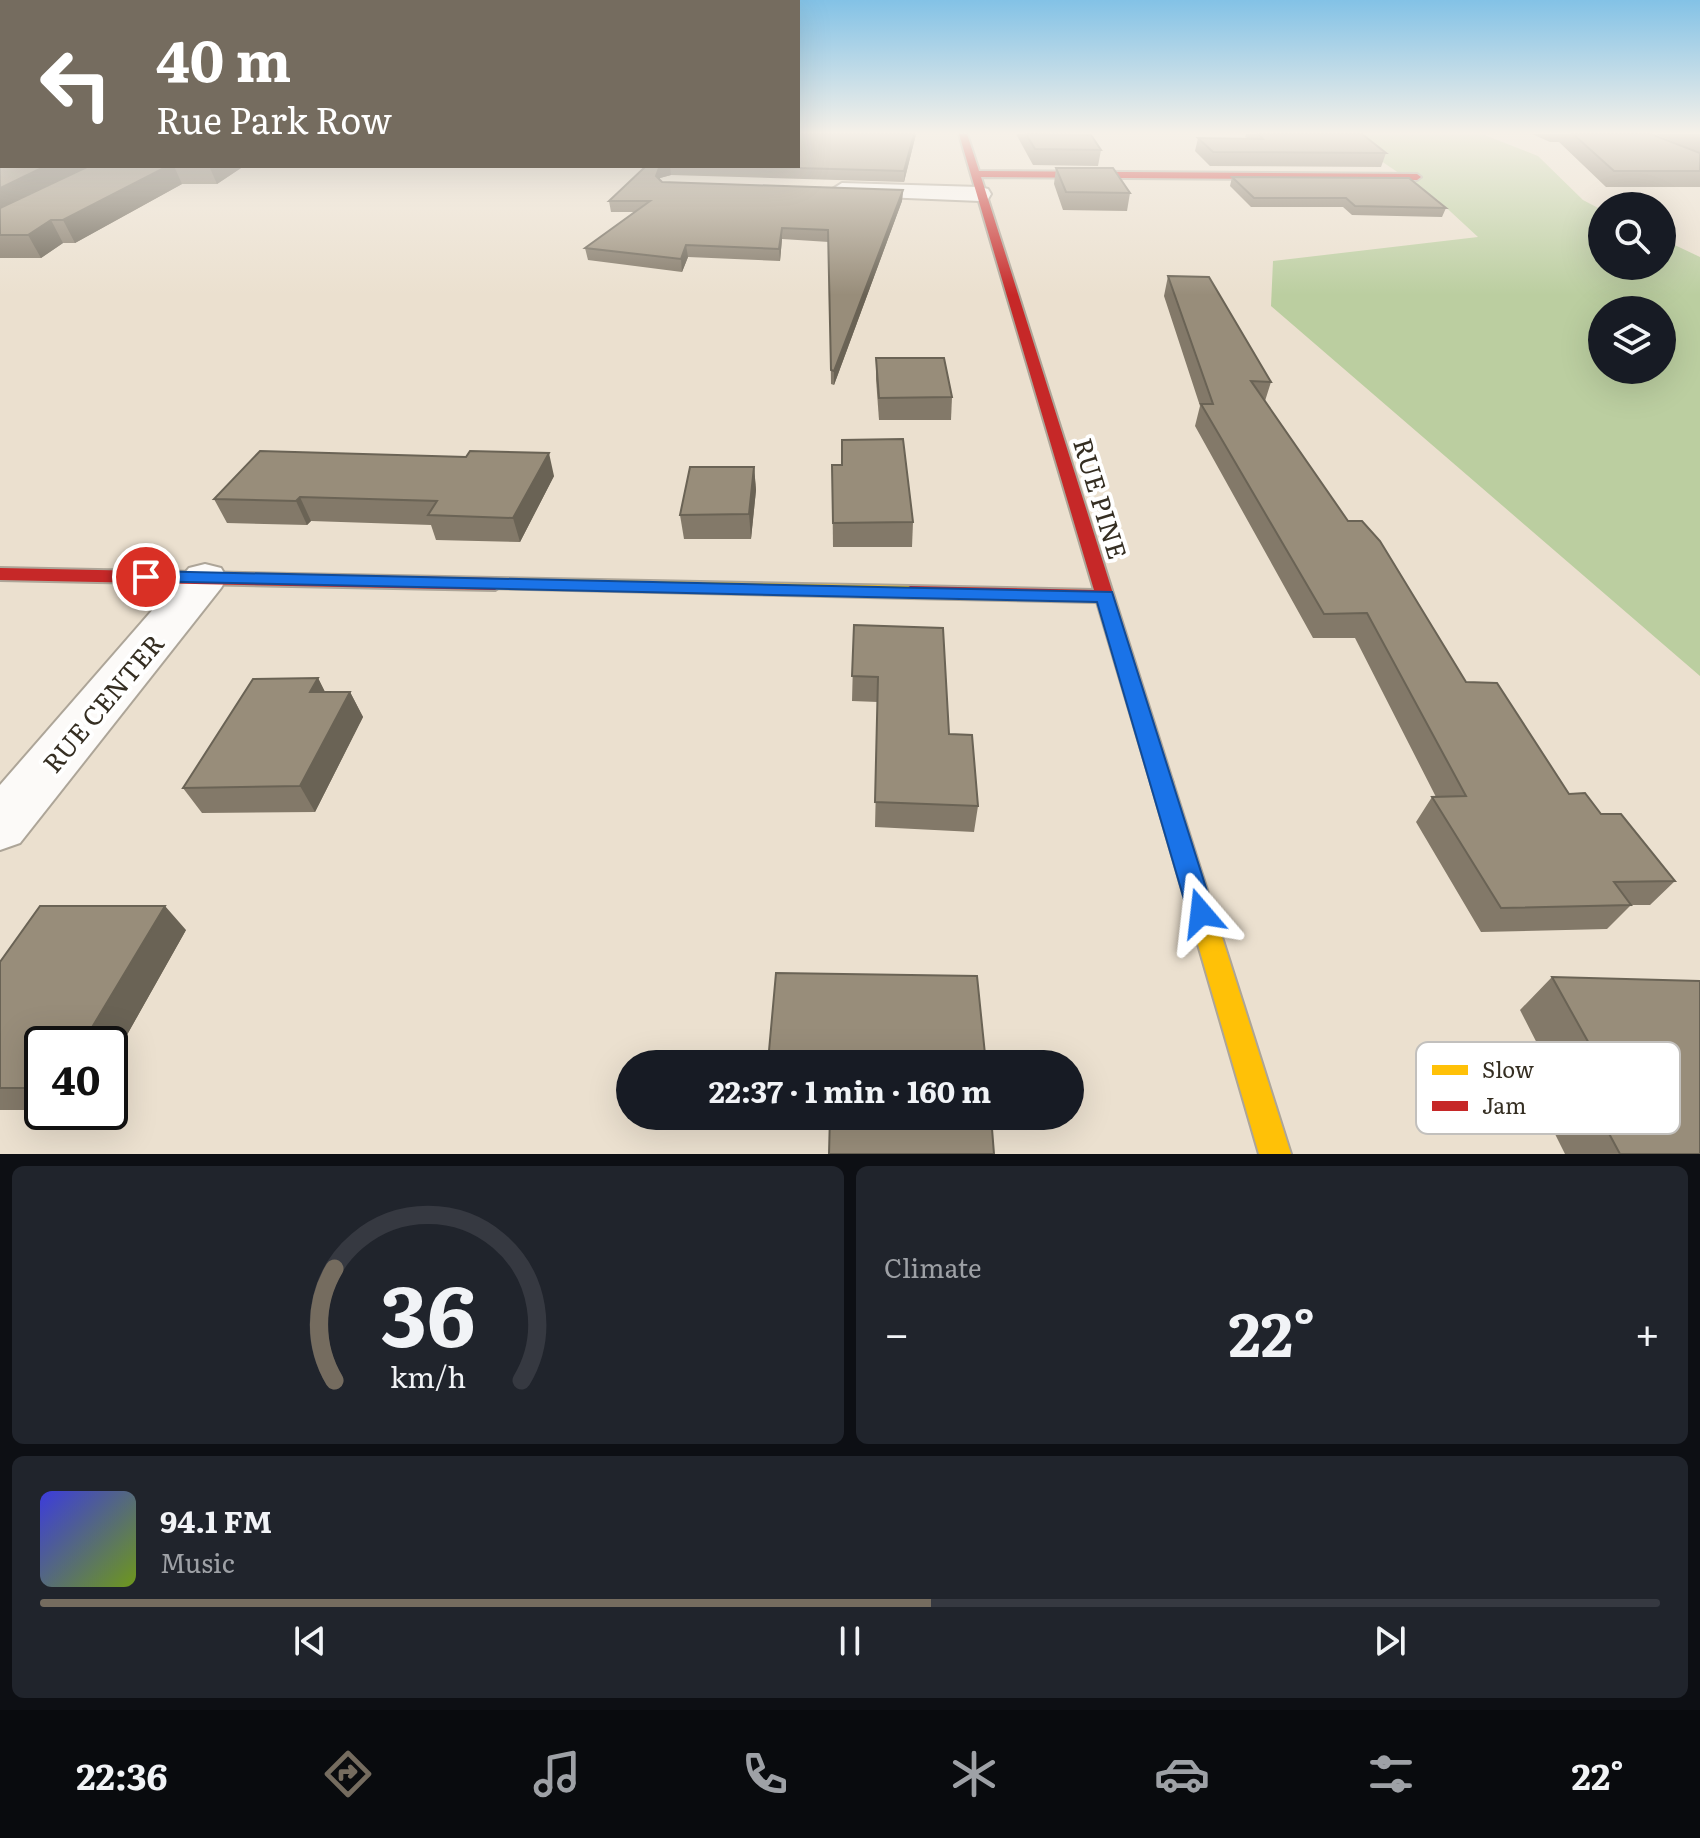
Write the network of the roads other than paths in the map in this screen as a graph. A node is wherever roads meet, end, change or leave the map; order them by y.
1 (860, 188) edge
2 (979, 188) edge
3 (825, 189) edge
4 (0, 574) edge
5 (205, 578) junction
6 (1105, 596) junction
7 (0, 826) edge
8 (1275, 1154) edge

1 - 3 street
2 - 6 street, RUE PINE
4 - 5 street
5 - 6 street
5 - 7 street, RUE CENTER
6 - 8 street, RUE PINE

